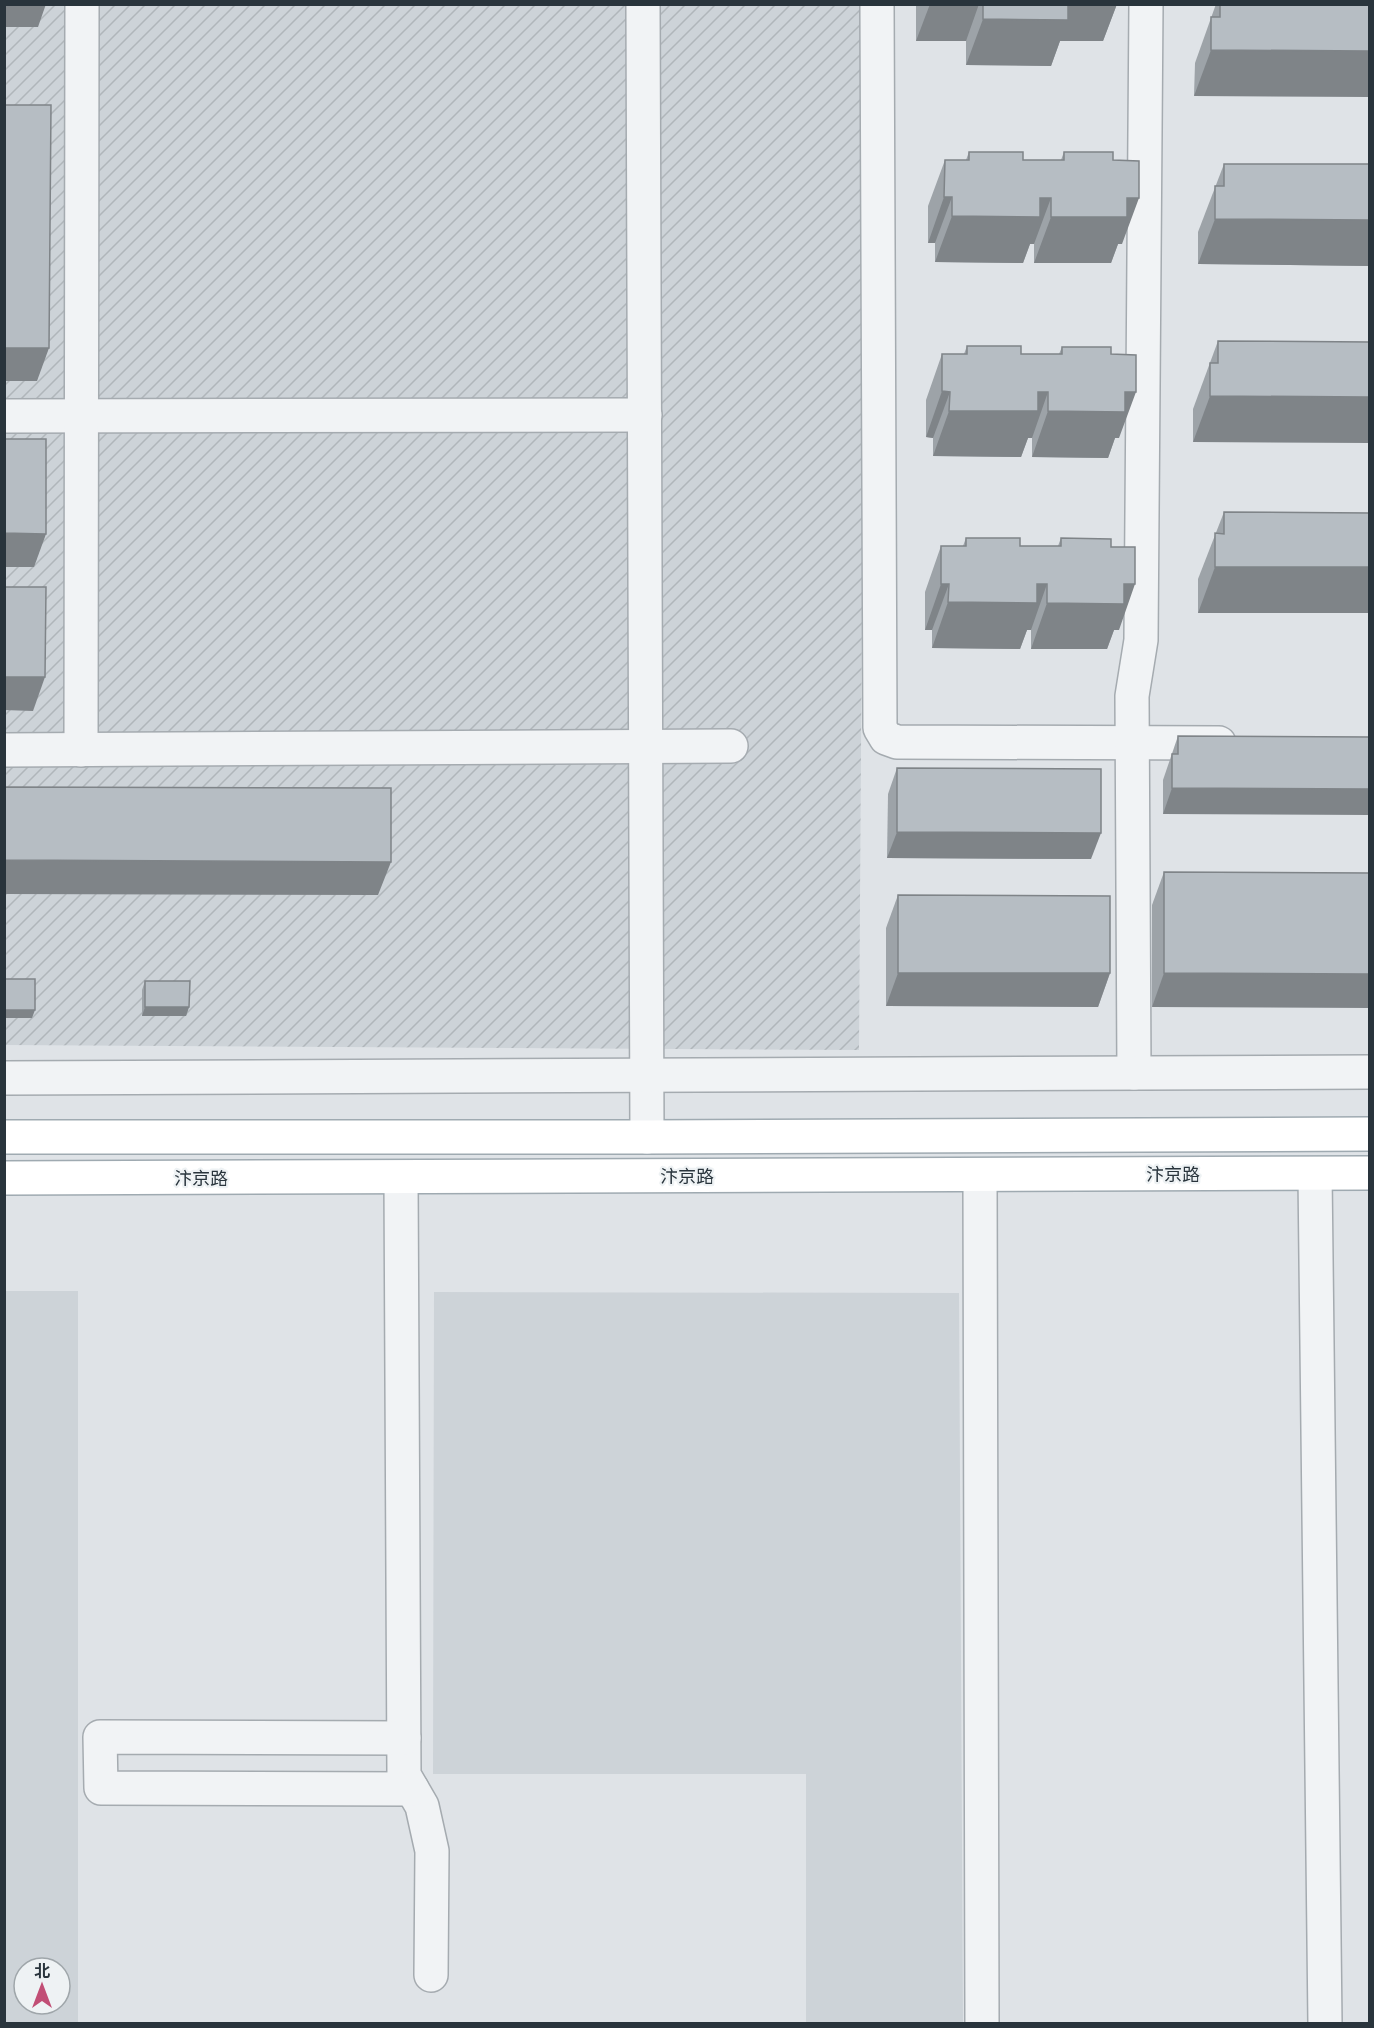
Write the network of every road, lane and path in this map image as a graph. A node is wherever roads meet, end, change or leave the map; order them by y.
1 (82, 4) edge
2 (643, 4) edge
3 (877, 4) edge
4 (1146, 4) edge
5 (645, 414) junction
6 (4, 416) edge
7 (82, 416) junction
8 (1132, 743) junction
9 (1246, 743) edge
10 (731, 746) dead end
11 (646, 747) junction
12 (4, 750) edge
13 (81, 750) junction
14 (1370, 1072) edge
15 (1134, 1073) junction
16 (647, 1075) junction
17 (4, 1078) edge
18 (1370, 1134) edge
19 (4, 1137) edge
20 (647, 1137) junction
21 (1370, 1173) edge
22 (1315, 1174) junction
23 (980, 1175) junction
24 (4, 1178) edge
25 (401, 1178) junction
26 (404, 1738) junction
27 (412, 1789) junction
28 (431, 1975) dead end
29 (982, 2024) edge
30 (1325, 2024) edge

1 - 7 street
2 - 5 street
3 - 8 street
4 - 8 street
5 - 7 street
5 - 11 street
6 - 7 street
7 - 13 street
8 - 9 street
8 - 15 street
10 - 11 street
11 - 13 street
11 - 16 street
12 - 13 street
14 - 15 street
15 - 16 street
16 - 17 street
16 - 20 street
18 - 20 main road
19 - 20 main road
21 - 22 main road, 汴京路
22 - 23 main road, 汴京路
22 - 30 street
23 - 25 main road, 汴京路
23 - 29 street
24 - 25 main road, 汴京路
25 - 26 street
26 - 27 street
26 - 27 street
27 - 28 street

